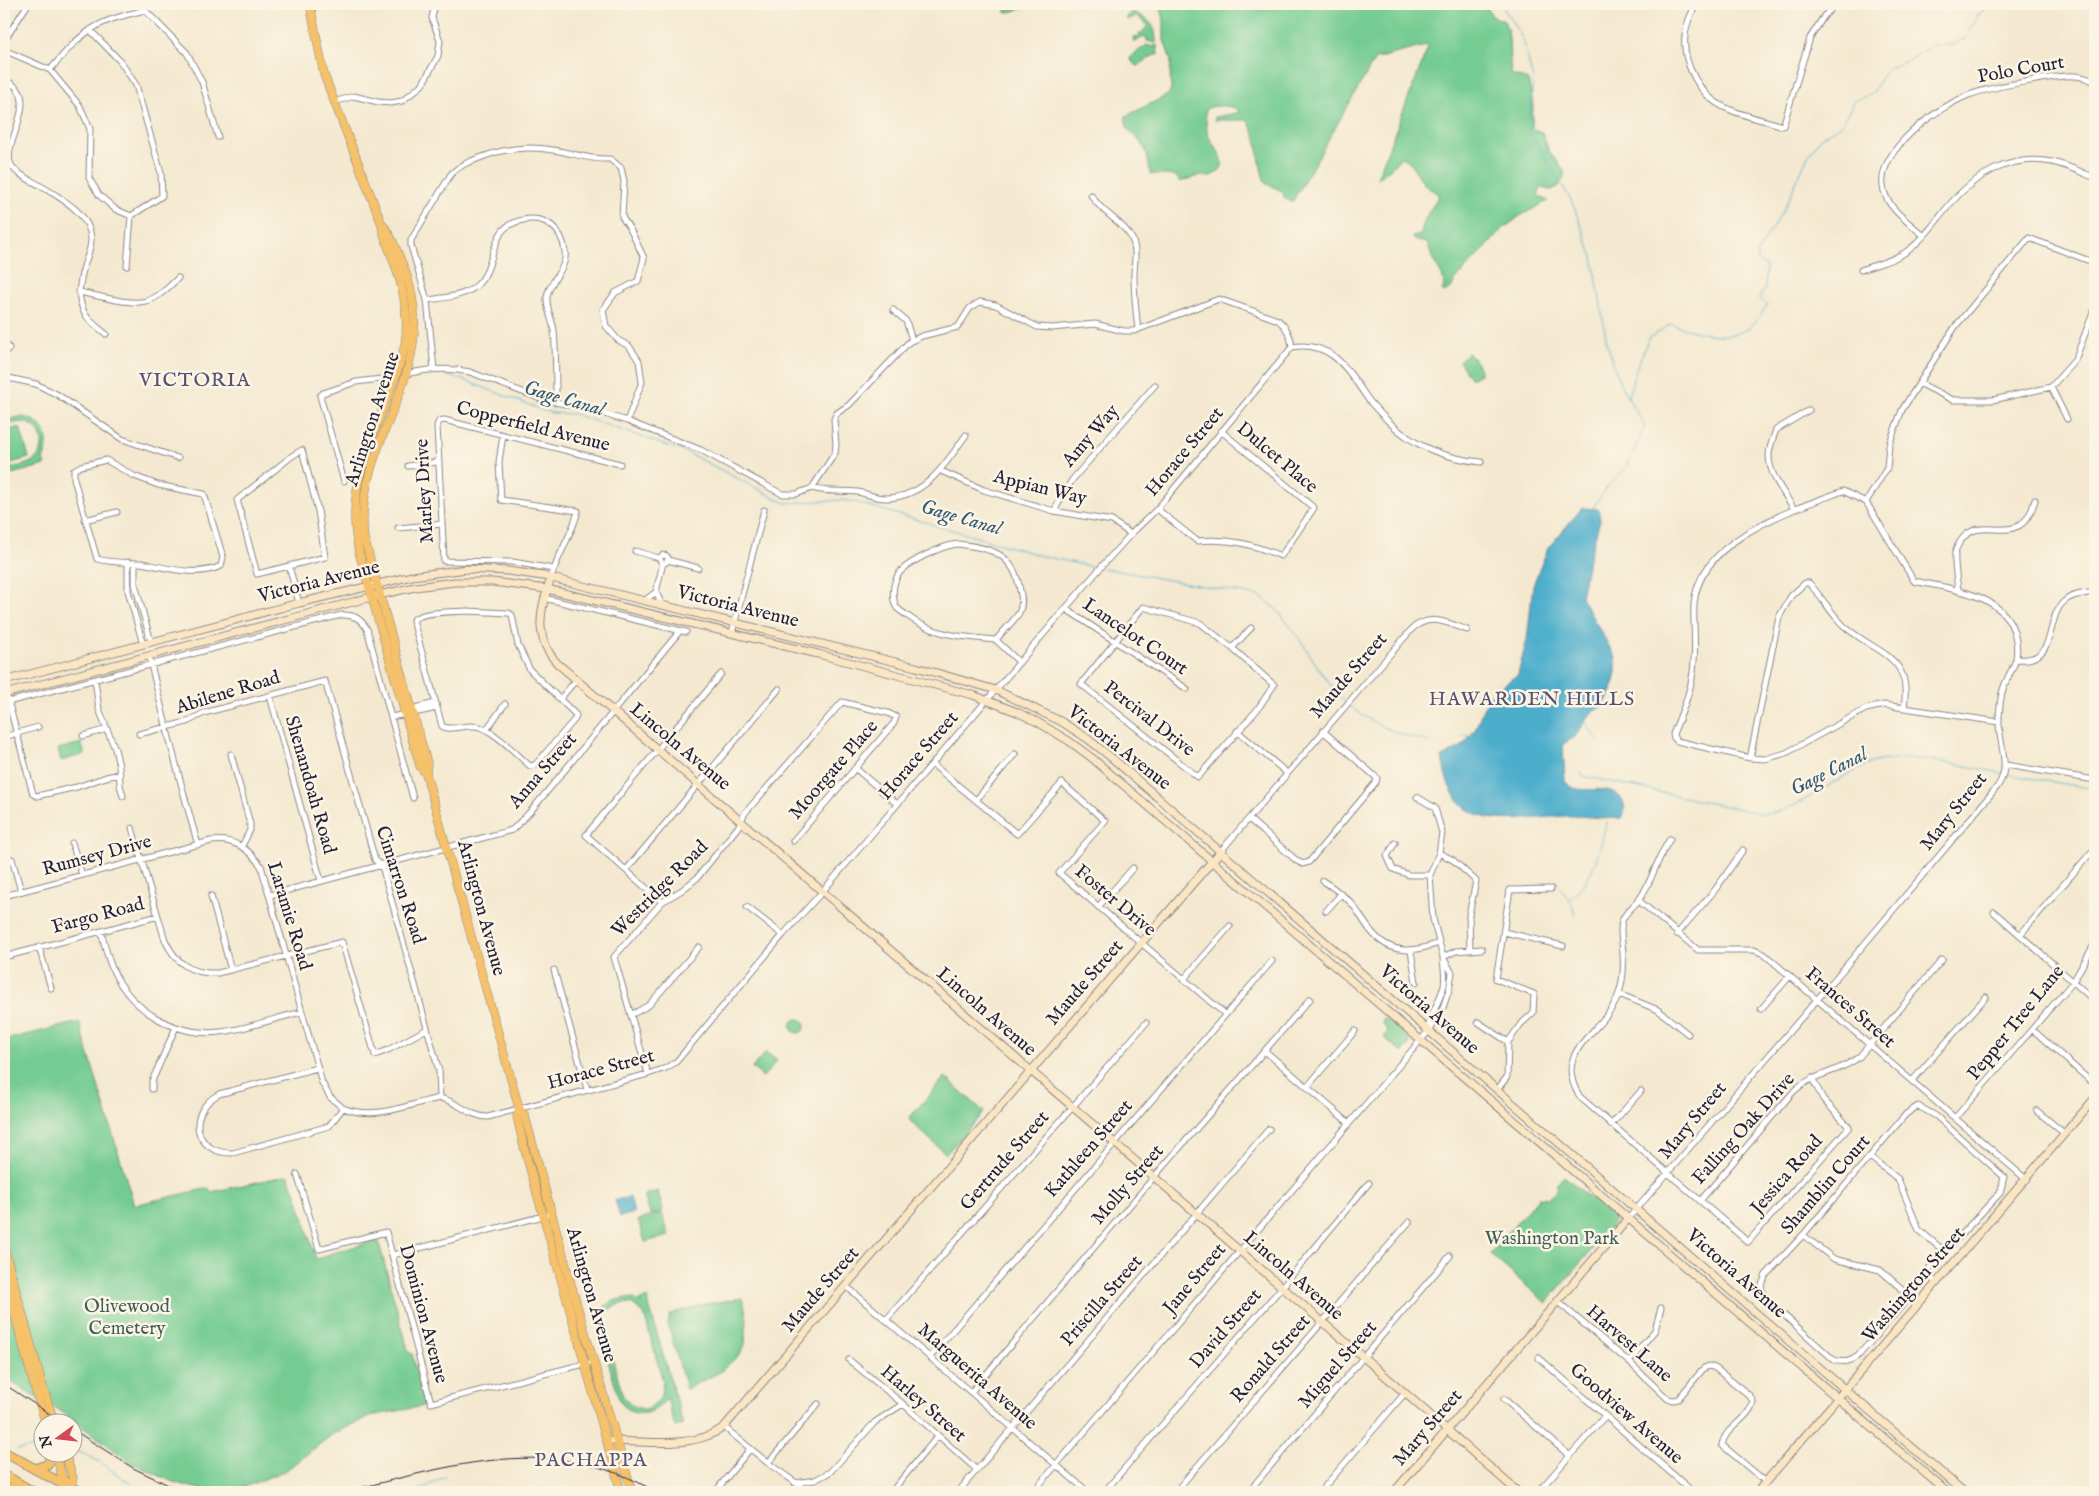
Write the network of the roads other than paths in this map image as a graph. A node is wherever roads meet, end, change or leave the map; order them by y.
1 (28, 4) edge
2 (310, 4) edge
3 (436, 4) edge
4 (1696, 4) edge
5 (1836, 4) edge
6 (144, 7) edge
7 (90, 30) junction
8 (4, 41) edge
9 (4, 50) edge
10 (50, 70) junction
11 (4, 80) edge
12 (2095, 82) edge
13 (334, 102) junction
14 (218, 137) dead end
15 (2095, 178) edge
16 (1091, 195) dead end
17 (131, 216) junction
18 (382, 222) junction
19 (1924, 236) junction
20 (2095, 263) edge
21 (127, 266) dead end
22 (1861, 270) dead end
23 (178, 278) dead end
24 (79, 292) junction
25 (427, 300) junction
26 (2095, 308) edge
27 (893, 310) dead end
28 (1138, 330) junction
29 (106, 334) dead end
30 (912, 340) junction
31 (1291, 340) junction
32 (4, 342) edge
33 (1299, 346) junction
34 (1292, 347) junction
35 (4, 353) edge
36 (434, 369) junction
37 (406, 374) junction
38 (4, 377) edge
39 (395, 377) junction
40 (1919, 383) junction
41 (1155, 385) dead end
42 (2051, 387) junction
43 (556, 403) junction
44 (1810, 410) dead end
45 (2066, 419) dead end
46 (440, 421) joint
47 (626, 421) junction
48 (1222, 432) junction
49 (502, 435) junction
50 (966, 435) dead end
51 (178, 458) dead end
52 (438, 462) junction
53 (1480, 462) dead end
54 (620, 464) dead end
55 (408, 466) dead end
56 (941, 471) junction
57 (344, 481) dead end
58 (812, 488) junction
59 (2035, 500) dead end
60 (1866, 502) junction
61 (1157, 509) junction
62 (1794, 509) junction
63 (764, 510) dead end
64 (1054, 510) junction
65 (117, 512) dead end
66 (85, 520) junction
67 (442, 524) junction
68 (398, 528) dead end
69 (1131, 534) junction
70 (635, 551) dead end
71 (663, 561) junction
72 (128, 562) junction
73 (134, 563) junction
74 (289, 566) junction
75 (698, 568) dead end
76 (553, 569) junction
77 (550, 578) junction
78 (372, 586) junction
79 (533, 586) junction
80 (547, 589) junction
81 (1958, 591) junction
82 (656, 592) junction
83 (2089, 593) dead end
84 (375, 596) junction
85 (544, 598) junction
86 (644, 601) junction
87 (299, 603) junction
88 (662, 605) junction
89 (1066, 609) junction
90 (541, 610) junction
91 (734, 624) junction
92 (1251, 628) dead end
93 (1467, 630) dead end
94 (732, 633) junction
95 (996, 640) junction
96 (1116, 640) junction
97 (147, 643) junction
98 (1232, 648) junction
99 (148, 656) junction
100 (2016, 659) junction
101 (1019, 662) junction
102 (151, 665) junction
103 (721, 674) dead end
104 (95, 680) junction
105 (576, 680) junction
106 (4, 681) edge
107 (325, 681) joint
108 (779, 689) dead end
109 (996, 690) junction
110 (1187, 690) dead end
111 (5, 693) edge
112 (270, 696) junction
113 (560, 699) junction
114 (987, 700) junction
115 (8, 702) junction
116 (505, 704) dead end
117 (436, 705) junction
118 (1904, 707) junction
119 (614, 712) junction
120 (408, 713) junction
121 (391, 717) junction
122 (896, 718) joint
123 (1999, 722) junction
124 (38, 727) dead end
125 (165, 728) junction
126 (107, 729) junction
127 (486, 730) junction
128 (1237, 731) junction
129 (1323, 731) junction
130 (17, 733) junction
131 (139, 734) dead end
132 (83, 736) dead end
133 (4, 737) edge
134 (657, 750) junction
135 (231, 754) dead end
136 (1016, 754) dead end
137 (1750, 758) junction
138 (932, 764) junction
139 (2005, 767) junction
140 (855, 768) junction
141 (1287, 773) junction
142 (120, 774) junction
143 (2095, 780) edge
144 (698, 785) junction
145 (123, 796) dead end
146 (1417, 797) dead end
147 (413, 798) dead end
148 (976, 800) junction
149 (897, 804) junction
150 (1249, 818) junction
151 (741, 821) junction
152 (132, 828) dead end
153 (1670, 839) dead end
154 (794, 841) dead end
155 (72, 843) dead end
156 (1395, 843) dead end
157 (198, 845) junction
158 (242, 846) junction
159 (447, 846) junction
160 (2095, 848) edge
161 (1742, 850) dead end
162 (1220, 852) junction
163 (1439, 853) junction
164 (12, 859) dead end
165 (141, 860) junction
166 (1213, 861) junction
167 (382, 866) junction
168 (1133, 868) dead end
169 (626, 870) junction
170 (82, 875) junction
171 (1430, 875) junction
172 (321, 881) junction
173 (1322, 881) dead end
174 (1551, 889) dead end
175 (21, 891) junction
176 (822, 892) junction
177 (1341, 894) junction
178 (270, 895) junction
179 (4, 896) edge
180 (211, 896) dead end
181 (1638, 900) junction
182 (662, 902) junction
183 (747, 907) dead end
184 (1098, 907) junction
185 (1326, 911) dead end
186 (1994, 912) dead end
187 (158, 916) junction
188 (1230, 926) dead end
189 (101, 931) junction
190 (1504, 932) junction
191 (1677, 934) junction
192 (783, 935) junction
193 (2020, 935) junction
194 (1141, 943) junction
195 (1439, 943) junction
196 (2095, 943) edge
197 (1563, 946) dead end
198 (40, 947) junction
199 (699, 947) dead end
200 (1482, 949) dead end
201 (1470, 950) junction
202 (1411, 951) junction
203 (286, 955) junction
204 (4, 957) edge
205 (1443, 957) junction
206 (1942, 960) dead end
207 (1272, 961) dead end
208 (232, 970) junction
209 (554, 970) dead end
210 (1790, 976) junction
211 (1184, 979) junction
212 (1416, 982) dead end
213 (2073, 982) junction
214 (51, 988) dead end
215 (1619, 994) junction
216 (1986, 997) dead end
217 (1310, 999) dead end
218 (1817, 1000) junction
219 (2095, 1001) edge
220 (1761, 1009) dead end
221 (302, 1012) junction
222 (1225, 1014) junction
223 (631, 1015) junction
224 (1478, 1022) dead end
225 (1146, 1023) dead end
226 (176, 1027) junction
227 (427, 1029) junction
228 (1428, 1030) junction
229 (2033, 1030) junction
230 (1355, 1031) dead end
231 (1688, 1034) dead end
232 (1420, 1040) junction
233 (1508, 1042) junction
234 (1870, 1045) junction
235 (1264, 1051) junction
236 (317, 1068) junction
237 (1031, 1071) junction
238 (648, 1074) junction
239 (1812, 1078) junction
240 (1912, 1081) junction
241 (2095, 1085) edge
242 (1307, 1087) junction
243 (152, 1089) dead end
244 (586, 1089) junction
245 (1497, 1090) junction
246 (1641, 1091) dead end
247 (440, 1098) junction
248 (2095, 1098) edge
249 (1072, 1107) junction
250 (343, 1108) junction
251 (519, 1108) junction
252 (2037, 1111) dead end
253 (1956, 1118) junction
254 (1349, 1123) junction
255 (1611, 1125) junction
256 (1269, 1128) dead end
257 (2065, 1134) junction
258 (1114, 1142) junction
259 (1870, 1157) junction
260 (297, 1174) dead end
261 (1669, 1174) junction
262 (1154, 1177) junction
263 (2026, 1180) junction
264 (1369, 1183) dead end
265 (1700, 1201) junction
266 (1637, 1210) junction
267 (1197, 1213) junction
268 (548, 1215) junction
269 (1628, 1220) junction
270 (1409, 1222) dead end
271 (1803, 1235) junction
272 (4, 1248) edge
273 (1239, 1250) junction
274 (1944, 1251) junction
275 (393, 1255) junction
276 (1450, 1256) dead end
277 (1925, 1273) junction
278 (4, 1275) edge
279 (1937, 1283) junction
280 (846, 1286) junction
281 (1282, 1287) junction
282 (1909, 1295) junction
283 (1558, 1302) junction
284 (1661, 1308) dead end
285 (886, 1320) junction
286 (1322, 1322) junction
287 (930, 1357) junction
288 (1364, 1358) junction
289 (1539, 1358) dead end
290 (849, 1360) dead end
291 (1629, 1362) junction
292 (589, 1363) junction
293 (1845, 1390) junction
294 (971, 1392) junction
295 (1405, 1393) junction
296 (1504, 1399) dead end
297 (1837, 1399) junction
298 (818, 1404) dead end
299 (903, 1404) junction
300 (43, 1414) edge
301 (52, 1414) edge
302 (1605, 1416) junction
303 (724, 1427) junction
304 (1013, 1428) junction
305 (1448, 1430) junction
306 (938, 1436) junction
307 (607, 1441) junction
308 (618, 1441) junction
309 (750, 1449) junction
310 (4, 1452) edge
311 (1570, 1456) junction
312 (768, 1463) junction
313 (48, 1464) edge
314 (58, 1464) edge
315 (68, 1464) edge
316 (1057, 1465) junction
317 (35, 1469) junction
318 (977, 1470) junction
319 (4, 1475) edge
320 (1766, 1482) junction
321 (795, 1483) junction
322 (4, 1486) edge
323 (1688, 1487) junction
324 (71, 1490) edge
325 (892, 1491) dead end
326 (15, 1492) edge
327 (33, 1492) edge
328 (85, 1492) edge
329 (621, 1492) edge
330 (632, 1492) edge
331 (715, 1492) edge
332 (809, 1492) edge
333 (958, 1492) edge
334 (1033, 1492) edge
335 (1088, 1492) edge
336 (1104, 1492) edge
337 (1176, 1492) edge
338 (1248, 1492) edge
339 (1320, 1492) edge
340 (1394, 1492) edge
341 (1518, 1492) edge
342 (1538, 1492) edge
343 (1683, 1492) edge
344 (1693, 1492) edge
345 (1757, 1492) edge
346 (1947, 1492) edge
347 (1964, 1492) edge

1 - 8 street
2 - 13 main road, Arlington Avenue
3 - 13 street
4 - 5 street
6 - 7 street
6 - 14 street
7 - 10 street
7 - 17 street
9 - 10 street
10 - 17 street
11 - 24 street
12 - 19 street, Polo Court
13 - 18 main road, Arlington Avenue
15 - 19 street
16 - 28 street
17 - 21 street
18 - 37 main road, Arlington Avenue
18 - 39 main road, Arlington Avenue
19 - 22 street
20 - 40 street
23 - 24 street
24 - 29 street
25 - 36 street
25 - 43 street
25 - 47 street
26 - 42 street
27 - 30 street
28 - 30 street
28 - 31 street
30 - 58 street
31 - 33 street
31 - 34 street
32 - 35 street
33 - 34 street
33 - 53 street
34 - 48 street, Horace Street
36 - 37 street
36 - 43 street
37 - 39 street
37 - 78 main road, Arlington Avenue
38 - 51 street
39 - 57 street
39 - 78 main road, Arlington Avenue
40 - 42 street
40 - 60 street
41 - 64 street, Amy Way
42 - 45 street
43 - 47 street
44 - 62 street
46 - 49 street, Copperfield Avenue
46 - 52 street, Marley Drive
47 - 58 street
48 - 61 street, Horace Street
48 - 61 street, Dulcet Place
49 - 54 street, Copperfield Avenue
49 - 76 street, Lincoln Avenue
50 - 56 street
52 - 55 street
52 - 67 street, Marley Drive
56 - 58 street
56 - 64 street, Appian Way
59 - 81 street
60 - 62 street
60 - 81 street
61 - 69 street, Horace Street
62 - 137 street
63 - 91 street
64 - 69 street, Appian Way
65 - 66 street
66 - 72 street
66 - 73 street
67 - 68 street
67 - 76 street, Marley Drive
69 - 89 street, Horace Street
70 - 71 street
71 - 75 street
71 - 82 street
72 - 73 street
72 - 97 street
73 - 97 street
74 - 74 street
74 - 87 street
76 - 77 street, Lincoln Avenue
77 - 78 main road, Victoria Avenue
77 - 80 main road, Lincoln Avenue
77 - 86 main road, Victoria Avenue
78 - 84 main road, Arlington Avenue
78 - 87 main road, Victoria Avenue
79 - 80 main road, Victoria Avenue
79 - 84 main road, Victoria Avenue
79 - 90 main road
80 - 85 main road, Lincoln Avenue
80 - 94 main road, Victoria Avenue
81 - 100 street
82 - 86 street
82 - 88 street
83 - 100 street
84 - 99 main road, Victoria Avenue
84 - 120 main road, Arlington Avenue
85 - 90 main road, Lincoln Avenue
85 - 119 street, Anna Street
86 - 88 main road, Victoria Avenue
87 - 97 main road, Victoria Avenue
88 - 91 main road, Victoria Avenue
89 - 96 street, Lancelot Court
89 - 101 street, Horace Street
90 - 105 main road, Lincoln Avenue
91 - 94 street
91 - 109 main road, Victoria Avenue
92 - 98 street
93 - 129 street, Maude Street
94 - 114 main road, Victoria Avenue
95 - 95 street
95 - 101 street
96 - 98 street
96 - 110 street, Lancelot Court
96 - 128 street, Percival Drive
97 - 106 main road, Victoria Avenue
98 - 128 street
99 - 102 street
99 - 111 main road, Victoria Avenue
100 - 123 street, Mary Street
101 - 109 street, Horace Street
102 - 104 street
102 - 121 street
102 - 125 street
103 - 134 street
104 - 115 street
104 - 126 street
105 - 113 street
105 - 119 main road, Lincoln Avenue
107 - 112 street, Abilene Road
107 - 167 street, Cimarron Road
108 - 144 street
109 - 114 street, Horace Street
109 - 162 main road, Victoria Avenue
111 - 115 street
112 - 125 street, Abilene Road
112 - 172 street, Shenandoah Road
113 - 117 street
113 - 127 street
114 - 138 street, Horace Street
114 - 166 main road, Victoria Avenue
115 - 130 street
116 - 127 street
117 - 120 street
117 - 127 street
118 - 123 street
118 - 137 street
118 - 137 street
119 - 134 main road, Lincoln Avenue
119 - 159 street, Anna Street
120 - 121 street
120 - 159 main road, Arlington Avenue
121 - 147 street
122 - 140 street, Moorgate Place
122 - 151 street, Westridge Road
123 - 139 street, Mary Street
124 - 130 street
125 - 131 street, Abilene Road
125 - 157 street
126 - 132 street
126 - 142 street
128 - 141 street
129 - 141 street, Maude Street
129 - 150 street
130 - 133 street
130 - 142 street
134 - 144 main road, Lincoln Avenue
134 - 169 street
135 - 158 street
136 - 148 street
138 - 148 street, Foster Drive
138 - 149 street, Horace Street
139 - 143 street
139 - 218 street, Mary Street
140 - 149 street
140 - 154 street, Moorgate Place
141 - 150 street, Maude Street
142 - 145 street
144 - 151 main road, Lincoln Avenue
144 - 169 street
146 - 163 street
148 - 184 street, Foster Drive
149 - 176 street, Horace Street
150 - 162 street, Maude Street
151 - 176 main road, Lincoln Avenue
151 - 182 street, Westridge Road
152 - 165 street
153 - 181 street
155 - 170 street
156 - 171 street
157 - 158 street, Laramie Road
157 - 165 street, Rumsey Drive
158 - 178 street, Laramie Road
159 - 167 street, Anna Street
159 - 251 main road, Arlington Avenue
160 - 193 street
161 - 191 street
162 - 166 main road, Maude Street
162 - 228 main road, Victoria Avenue
163 - 171 street
163 - 201 street
164 - 175 street
165 - 170 street, Rumsey Drive
165 - 187 street
166 - 194 main road, Maude Street
166 - 232 main road, Victoria Avenue
167 - 172 street, Anna Street
167 - 227 street, Cimarron Road
168 - 184 street
169 - 182 street
170 - 175 street, Rumsey Drive
171 - 195 street, Jane Street
172 - 178 street, Anna Street
173 - 177 street
174 - 190 street
175 - 179 street, Rumsey Drive
176 - 192 street, Horace Street
176 - 237 main road, Lincoln Avenue
177 - 185 street
177 - 202 street
178 - 203 street, Laramie Road
180 - 208 street
181 - 191 street, Frances Street
181 - 215 street
182 - 223 street, Westridge Road
183 - 192 street
184 - 194 street, Foster Drive
186 - 193 street
187 - 189 street, Fargo Road
187 - 208 street, Fargo Road
188 - 211 street
189 - 198 street, Fargo Road
189 - 226 street
190 - 197 street
190 - 233 street
191 - 210 street, Frances Street
192 - 238 street, Horace Street
193 - 213 street
194 - 211 street, Foster Drive
194 - 237 main road, Maude Street
195 - 202 street
195 - 205 street, Jane Street
196 - 213 street, Pepper Tree Lane
198 - 204 street, Fargo Road
198 - 214 street
199 - 223 street
200 - 201 street
201 - 205 street
202 - 212 street
203 - 208 street, Fargo Road
203 - 221 street, Laramie Road
203 - 227 street, Fargo Road
205 - 228 street, Jane Street
206 - 234 street, Falling Oak Drive
207 - 222 street, Kathleen Street
209 - 244 street
210 - 218 street, Frances Street
210 - 220 street
211 - 222 street, Foster Drive
213 - 219 street
213 - 229 street, Pepper Tree Lane
215 - 231 street
215 - 255 street
216 - 240 street
217 - 235 street, Molly Street
218 - 234 street, Frances Street
218 - 261 street, Mary Street
221 - 226 street
221 - 236 street, Laramie Road
222 - 258 street, Kathleen Street
223 - 238 street, Westridge Road
224 - 233 street
225 - 249 street, Gertrude Street
226 - 243 street
227 - 247 street, Cimarron Road
228 - 232 street, Jane Street
228 - 245 main road, Victoria Avenue
229 - 241 street
229 - 253 street, Pepper Tree Lane
230 - 242 street
232 - 254 street, Jane Street
232 - 269 main road, Victoria Avenue
233 - 245 street
234 - 239 street, Falling Oak Drive
234 - 240 street, Frances Street
235 - 242 street
235 - 262 street, Molly Street
236 - 250 street, Laramie Road
236 - 250 street
237 - 249 main road, Lincoln Avenue
237 - 280 main road, Maude Street
238 - 244 street, Horace Street
239 - 265 street, Falling Oak Drive
239 - 265 street, Jessica Road
240 - 253 street, Frances Street
242 - 254 street
244 - 251 street, Horace Street
245 - 266 main road, Victoria Avenue
246 - 255 street
247 - 250 street
247 - 251 street, Horace Street
248 - 257 main road, Washington Street
249 - 258 main road, Lincoln Avenue
249 - 285 street, Gertrude Street
251 - 268 main road, Arlington Avenue
252 - 257 street
253 - 263 street, Frances Street
254 - 273 street, Jane Street
255 - 261 street
256 - 267 street, Priscilla Street
257 - 263 main road, Washington Street
258 - 262 main road, Lincoln Avenue
258 - 287 street, Kathleen Street
259 - 271 street, Shamblin Court
259 - 274 street
259 - 274 street, Shamblin Court
260 - 275 street, Dominion Avenue
261 - 265 street
261 - 266 street, Mary Street
262 - 267 main road, Lincoln Avenue
262 - 294 street, Molly Street
263 - 279 main road, Washington Street
264 - 281 street, David Street
266 - 269 street, Mary Street
266 - 293 main road, Victoria Avenue
267 - 273 main road, Lincoln Avenue
267 - 304 street, Priscilla Street
268 - 275 street
268 - 292 main road, Arlington Avenue
269 - 283 main road, Mary Street
269 - 297 main road, Victoria Avenue
270 - 286 street, Ronald Street
271 - 282 street
271 - 282 street, Shamblin Court
272 - 301 main road
273 - 281 main road, Lincoln Avenue
273 - 316 street, Jane Street
274 - 277 street
275 - 292 street, Dominion Avenue
276 - 288 street, Miguel Street
277 - 279 street
277 - 282 street
278 - 300 main road
279 - 293 main road, Washington Street
280 - 285 street, Marguerita Avenue
280 - 303 main road, Maude Street
281 - 286 main road, Lincoln Avenue
281 - 336 street, David Street
283 - 291 street, Harvest Lane
283 - 305 main road, Mary Street
284 - 291 street
285 - 287 street, Marguerita Avenue
286 - 288 main road, Lincoln Avenue
286 - 337 street, Ronald Street
287 - 294 street, Marguerita Avenue
288 - 295 main road, Lincoln Avenue
288 - 338 street, Miguel Street
289 - 302 street, Goodview Avenue
290 - 299 street, Harley Street
291 - 320 street, Harvest Lane
292 - 307 main road, Arlington Avenue
292 - 308 main road, Arlington Avenue
293 - 297 main road, Washington Street
293 - 347 main road, Victoria Avenue
294 - 304 street, Marguerita Avenue
295 - 305 main road, Lincoln Avenue
295 - 339 street
296 - 311 street
297 - 320 main road, Washington Street
297 - 346 main road, Victoria Avenue
298 - 312 street
299 - 306 street, Harley Street
299 - 321 street
302 - 311 street
302 - 323 street, Goodview Avenue
303 - 308 main road, Maude Street
303 - 309 street
304 - 316 street, Marguerita Avenue
304 - 318 street, Priscilla Street
305 - 340 main road, Mary Street
305 - 341 main road, Lincoln Avenue
306 - 318 street, Harley Street
306 - 325 street
307 - 308 main road, Maude Street
307 - 329 main road, Arlington Avenue
308 - 330 main road, Arlington Avenue
309 - 312 street
309 - 331 street
310 - 317 highway
311 - 342 street
312 - 321 street
313 - 317 highway
314 - 324 main road
315 - 324 main road
316 - 334 street, Jane Street
316 - 335 street, Marguerita Avenue
317 - 324 highway
318 - 333 street, Priscilla Street
319 - 327 highway
320 - 345 main road, Washington Street
321 - 332 street
322 - 326 highway
323 - 343 street
323 - 344 street, Goodview Avenue
324 - 328 highway

